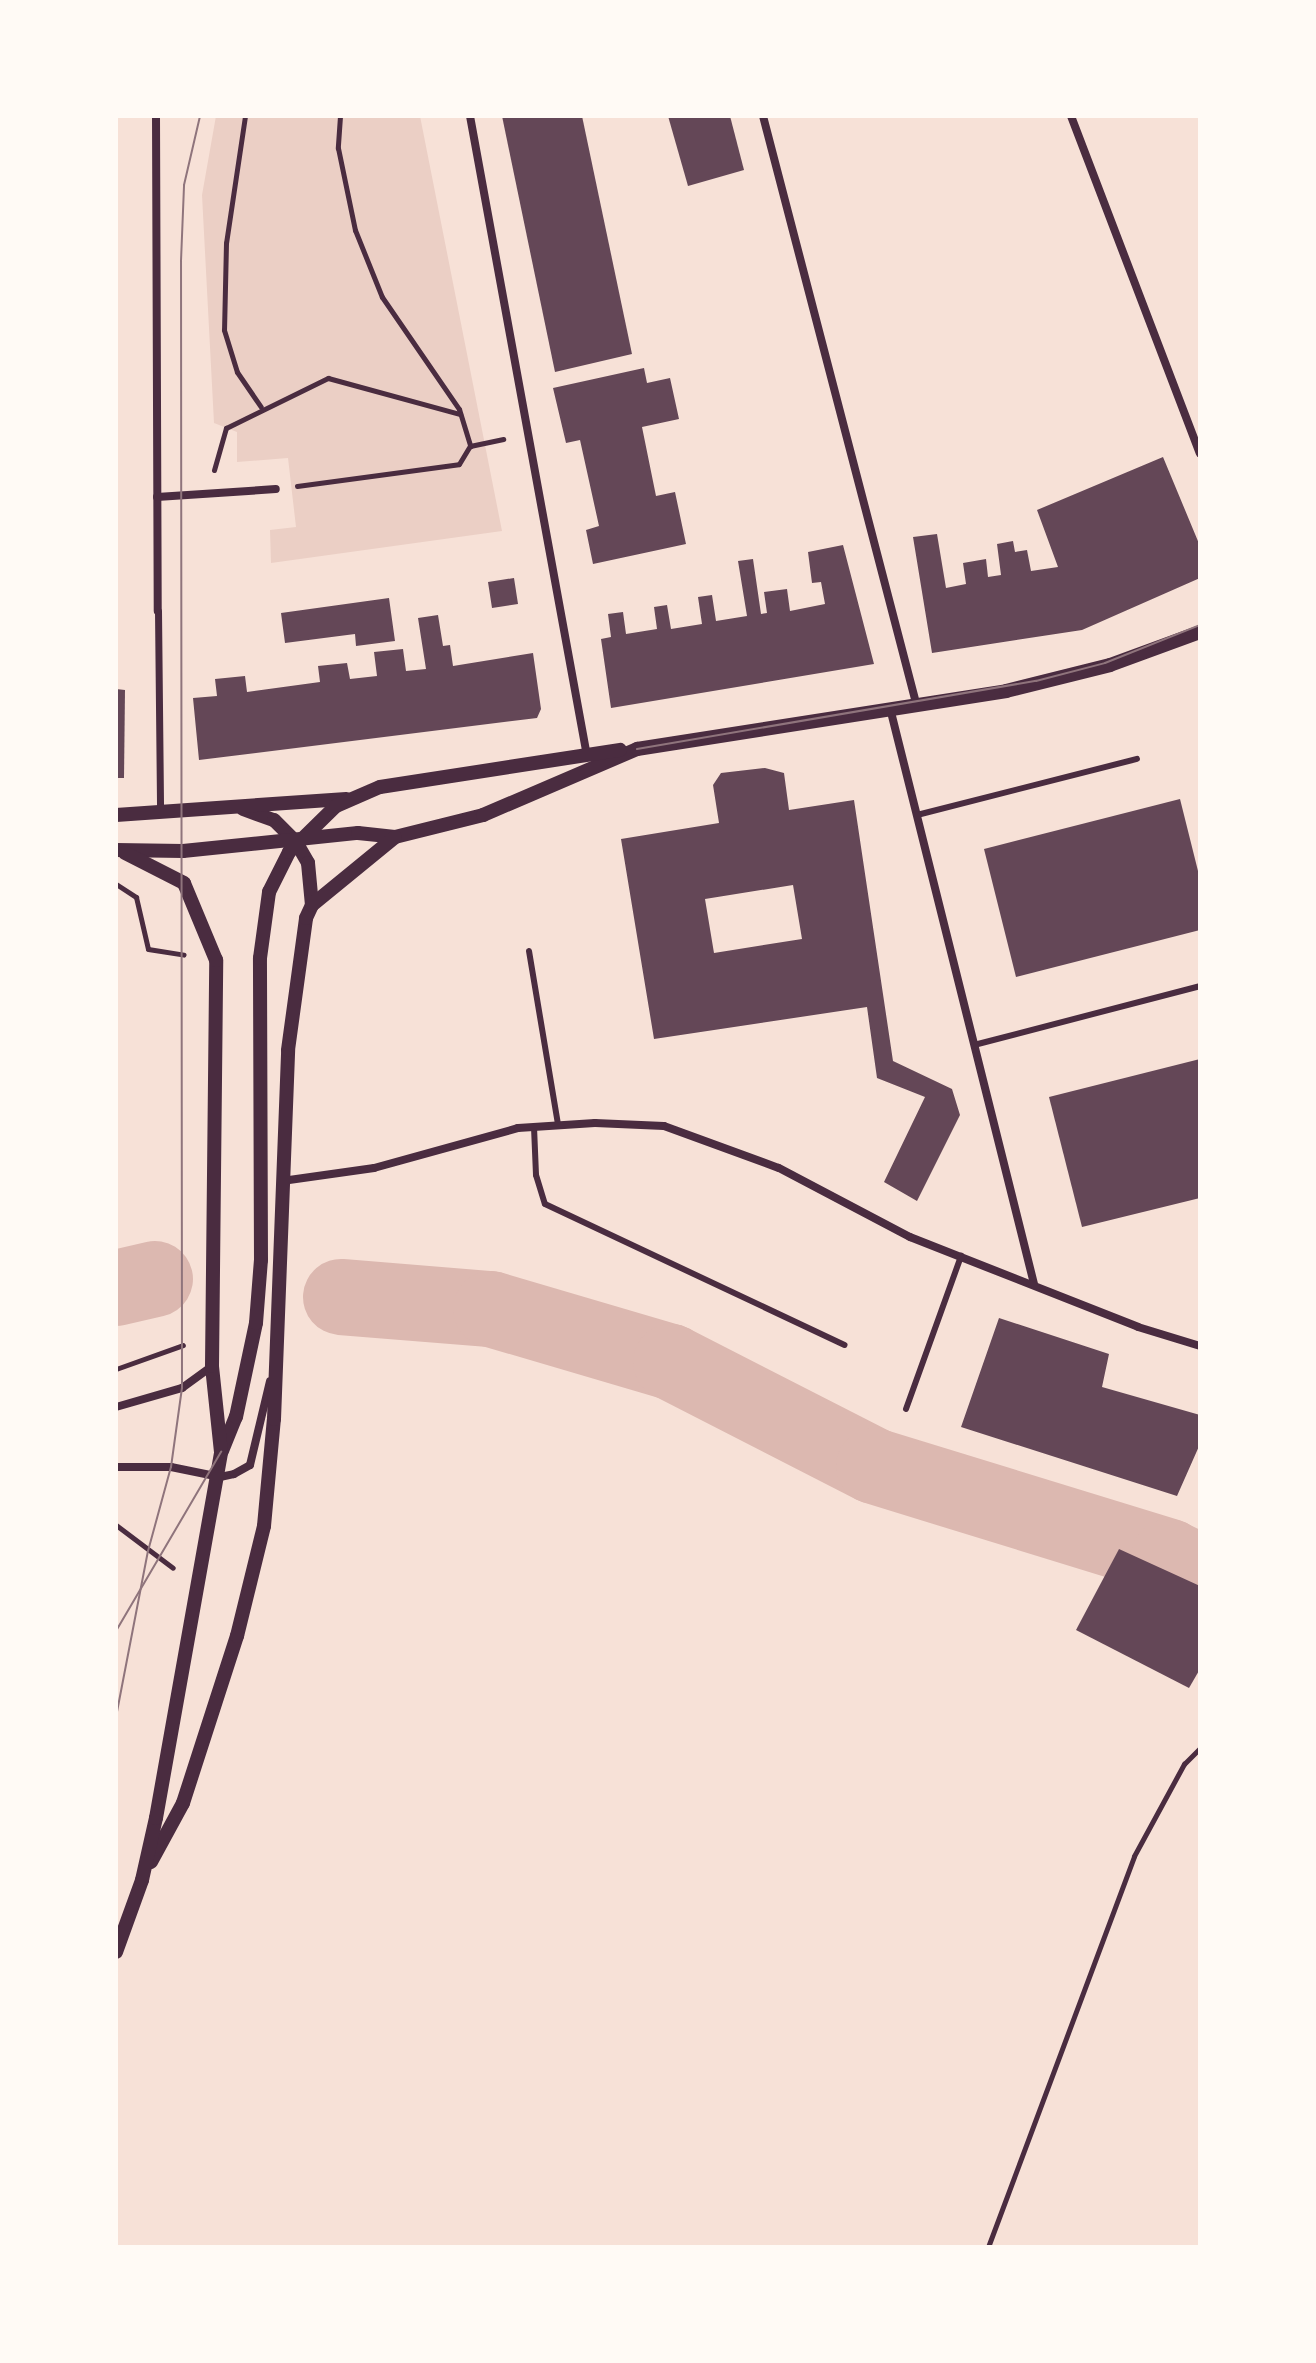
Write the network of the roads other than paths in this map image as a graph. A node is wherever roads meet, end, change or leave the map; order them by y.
1 (156, 116) edge
2 (470, 116) edge
3 (763, 116) edge
4 (1071, 116) edge
5 (1200, 453) edge
6 (276, 489) road end
7 (157, 497) junction
8 (158, 611) joint
9 (1200, 632) edge
10 (917, 707) junction
11 (891, 712) junction
12 (1137, 759) dead end
13 (588, 760) junction
14 (350, 799) junction
15 (235, 806) junction
16 (160, 810) junction
17 (116, 815) edge
18 (917, 815) junction
19 (395, 837) junction
20 (296, 842) junction
21 (121, 851) edge
22 (312, 905) junction
23 (529, 951) dead end
24 (1200, 986) edge
25 (974, 1045) junction
26 (558, 1125) junction
27 (534, 1127) junction
28 (282, 1181) junction
29 (961, 1256) junction
30 (1034, 1284) junction
31 (844, 1345) dead end
32 (1200, 1346) edge
33 (274, 1365) junction
34 (212, 1366) junction
35 (116, 1407) edge
36 (906, 1409) dead end
37 (221, 1452) junction
38 (116, 1467) edge
39 (220, 1477) junction
40 (142, 1880) junction
41 (116, 1952) edge

1 - 7 street
2 - 13 street
3 - 10 street
4 - 5 street
6 - 7 street
7 - 8 street
8 - 16 street
9 - 10 street
10 - 11 street
11 - 13 street
11 - 18 street
12 - 18 lane
13 - 14 street
13 - 19 street
14 - 15 street
14 - 20 street
15 - 16 street
15 - 20 street
16 - 17 street
18 - 25 street
19 - 20 street
19 - 22 street
20 - 21 street
20 - 22 street
20 - 37 street
21 - 34 street
22 - 28 street
23 - 26 lane
24 - 25 lane
25 - 30 street
26 - 27 street
26 - 29 street
27 - 28 street
27 - 31 lane
28 - 33 street
29 - 30 street
29 - 36 lane
30 - 32 street
33 - 39 street
33 - 40 street
34 - 35 street
34 - 37 street
37 - 39 street
38 - 39 street
39 - 40 street
40 - 41 street

